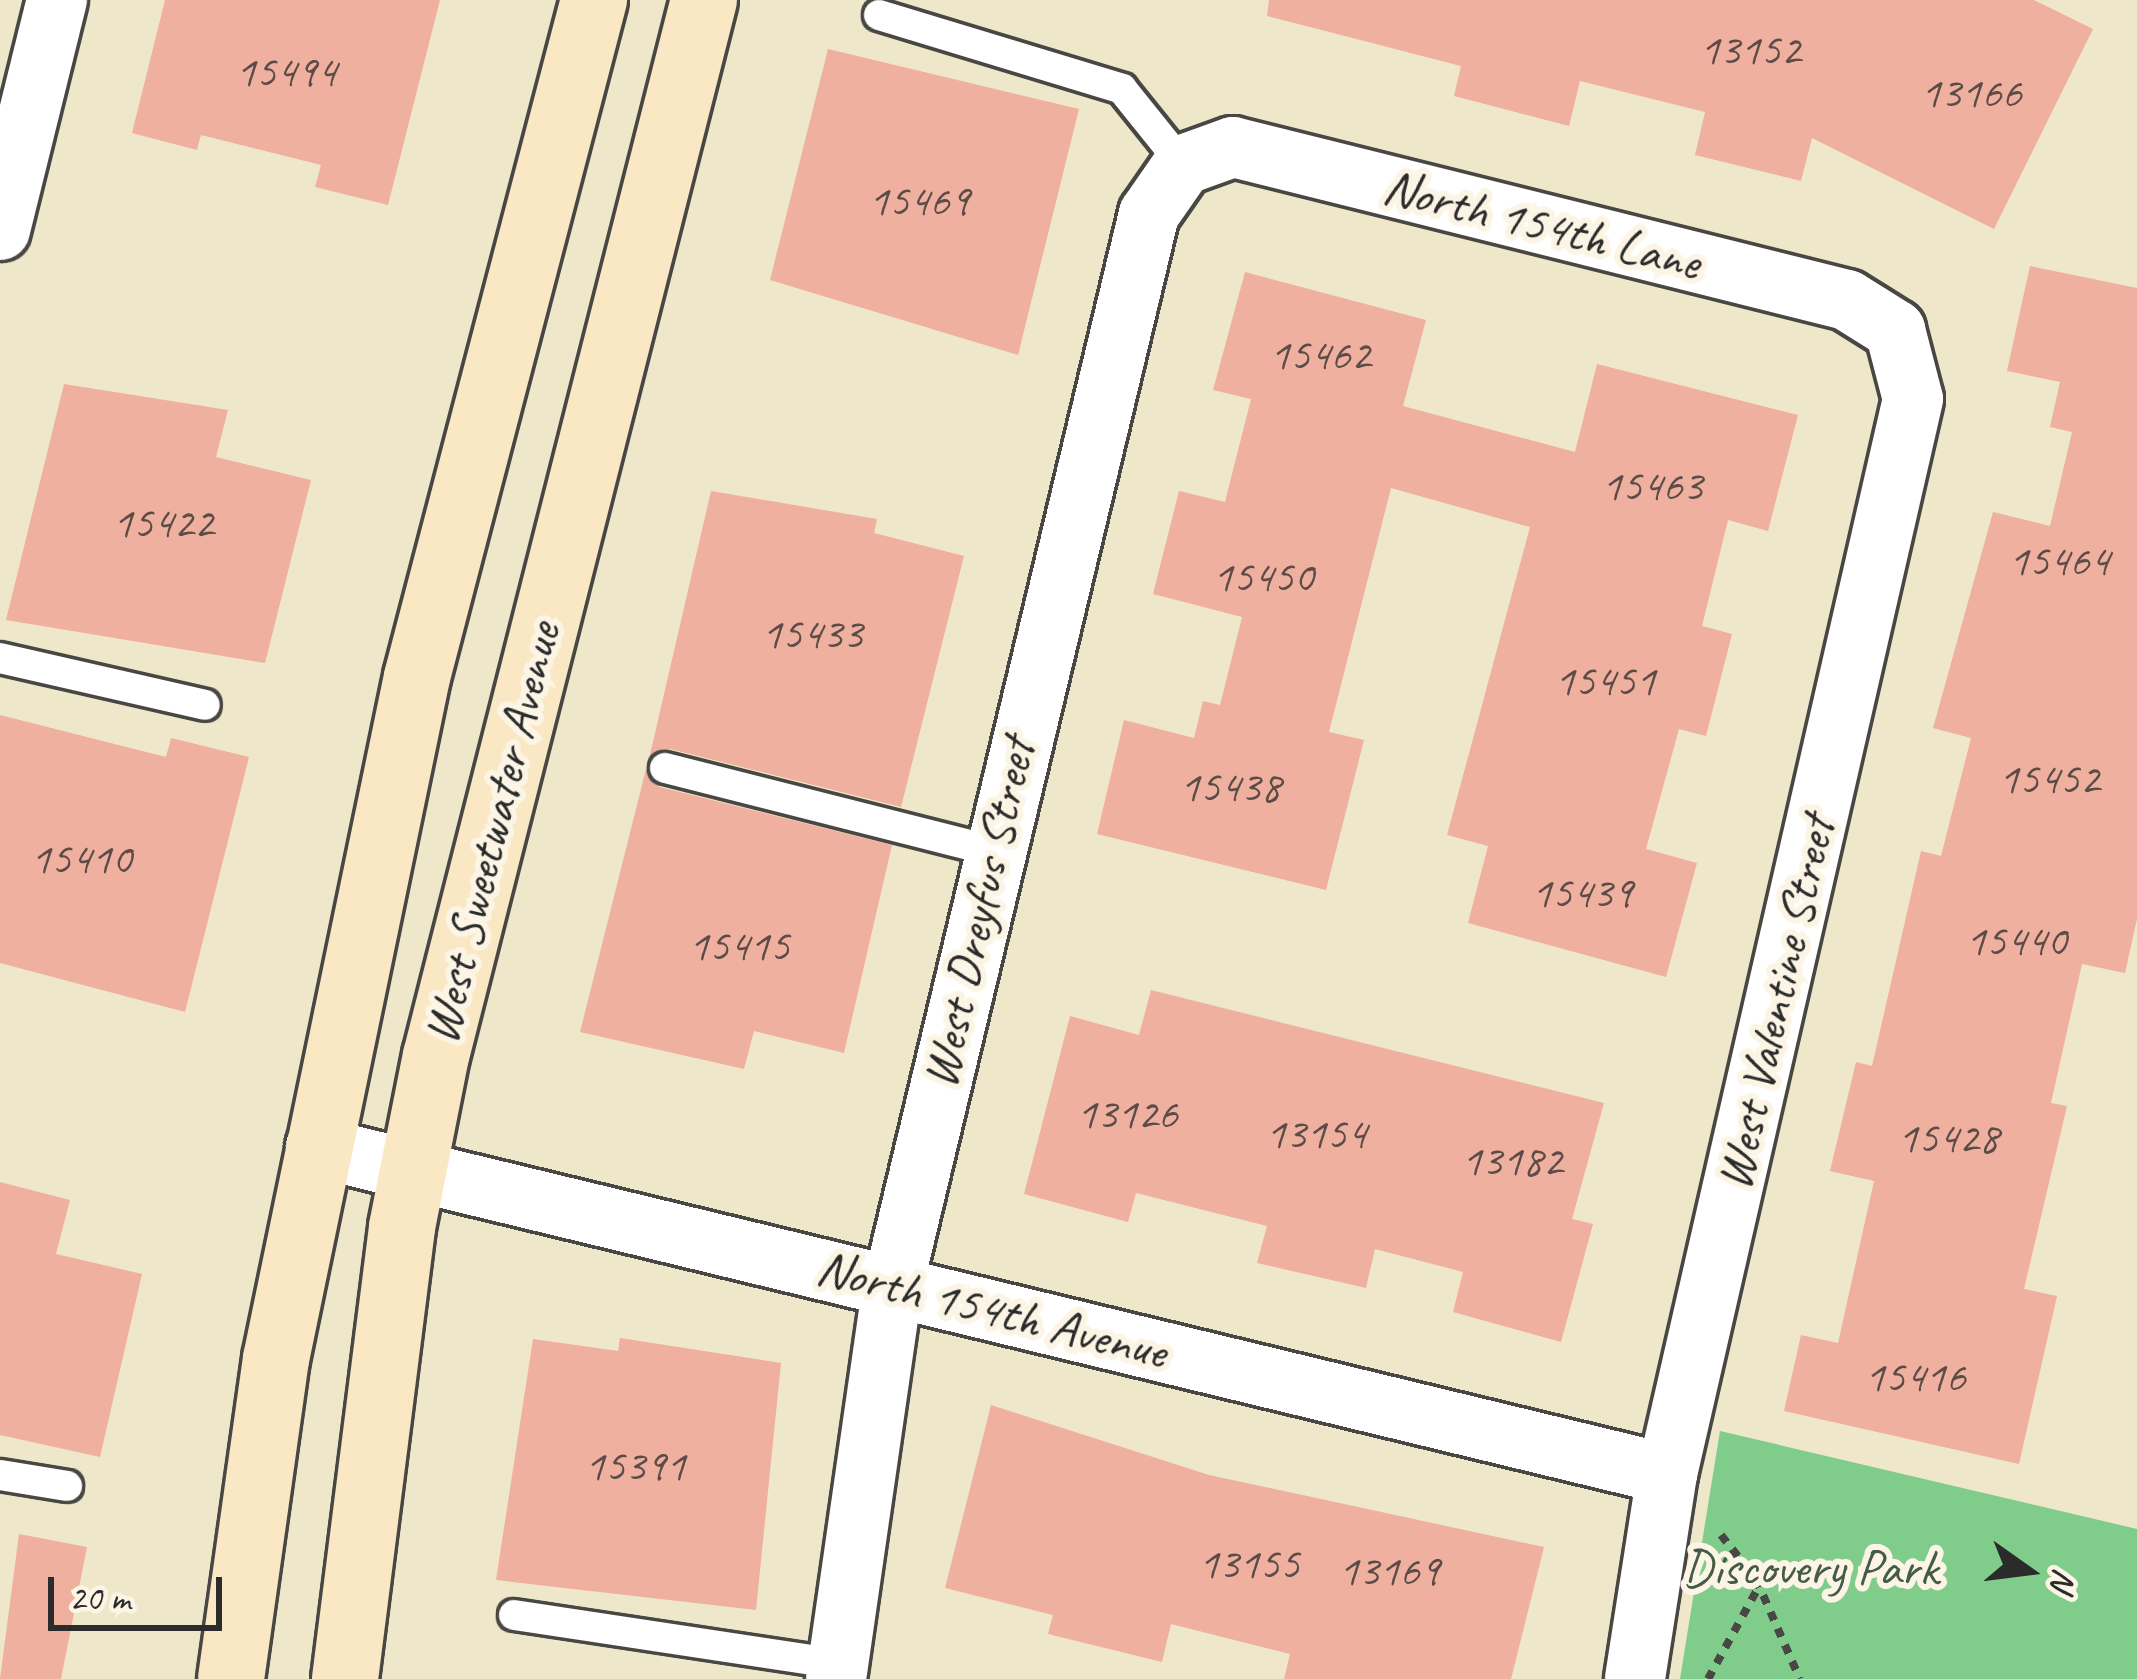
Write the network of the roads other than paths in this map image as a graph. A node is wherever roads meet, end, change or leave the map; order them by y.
1 (57, 0) edge
2 (594, 0) edge
3 (704, 0) edge
4 (879, 16) dead end
5 (1183, 165) junction
6 (0, 230) edge
7 (1895, 330) joint
8 (0, 658) edge
9 (205, 705) dead end
10 (665, 769) dead end
11 (990, 850) junction
12 (316, 1147) junction
13 (415, 1169) junction
14 (893, 1285) junction
15 (1666, 1474) junction
16 (0, 1475) edge
17 (67, 1486) dead end
18 (514, 1615) dead end
19 (837, 1671) edge
20 (231, 1679) edge
21 (345, 1679) edge
22 (1635, 1679) edge

1 - 6 street
2 - 12 street, West Sweetwater Avenue
3 - 13 street, West Sweetwater Avenue
4 - 5 lane
5 - 7 street, North 154th Lane
5 - 11 street, West Dreyfus Street
7 - 15 street, West Valentine Street
8 - 9 lane
10 - 11 lane
11 - 14 street, West Dreyfus Street
12 - 13 street, North 154th Avenue
12 - 20 street, West Sweetwater Avenue
13 - 14 street, North 154th Avenue
13 - 21 street, West Sweetwater Avenue
14 - 15 street, North 154th Avenue
14 - 19 street, West Dreyfus Street
15 - 22 street, West Valentine Street
16 - 17 lane
18 - 19 lane

